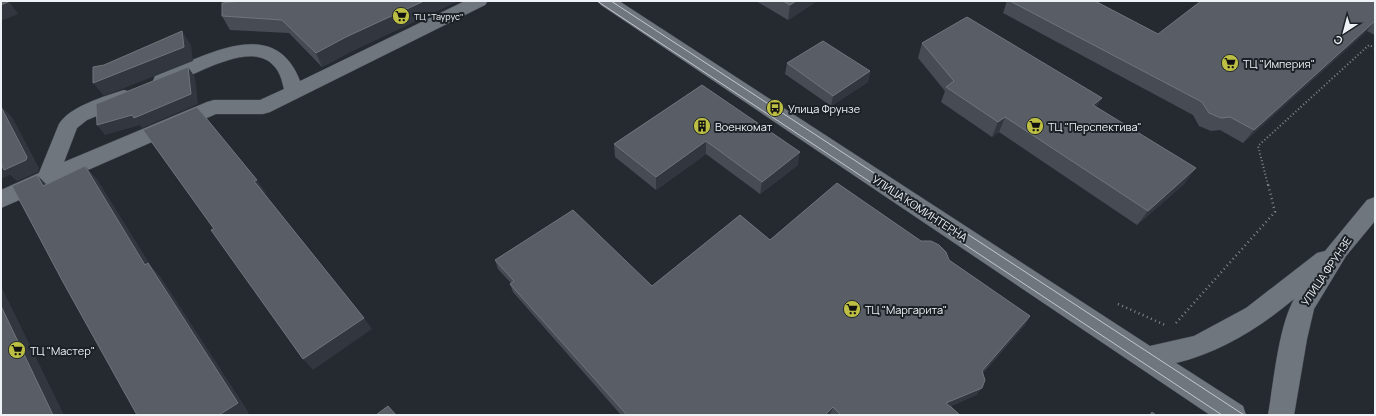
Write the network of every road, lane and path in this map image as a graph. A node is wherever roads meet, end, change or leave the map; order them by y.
1 (479, 1) edge
2 (607, 1) edge
3 (1375, 48) edge
4 (294, 92) junction
5 (47, 178) junction
6 (1, 200) edge
7 (1375, 206) edge
8 (1338, 249) junction
9 (1116, 303) dead end
10 (1147, 358) junction
11 (1233, 415) edge
12 (1282, 415) edge

1 - 4 street
2 - 10 street, УЛИЦА КОМИНТЕРНА
3 - 9 path
4 - 5 street
4 - 5 street
5 - 6 street
7 - 8 street, УЛИЦА ФРУНЗЕ
8 - 10 street
8 - 12 street, УЛИЦА ФРУНЗЕ
10 - 11 street, УЛИЦА КОМИНТЕРНА

